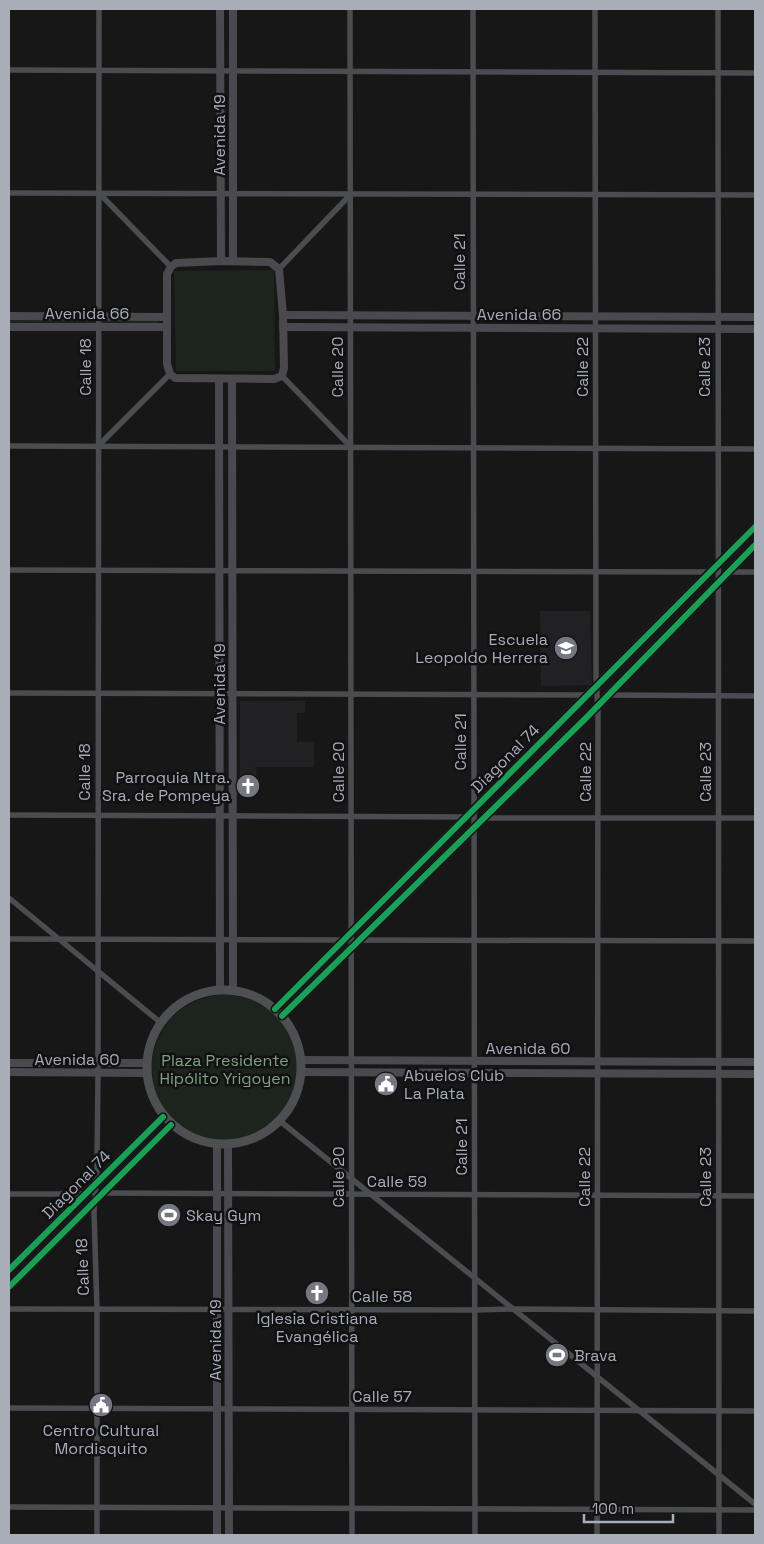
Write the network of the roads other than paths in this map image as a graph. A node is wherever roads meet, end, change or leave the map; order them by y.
1 (99, 9) edge
2 (220, 9) edge
3 (233, 9) edge
4 (350, 9) edge
5 (473, 9) edge
6 (595, 9) edge
7 (718, 9) edge
8 (9, 70) edge
9 (99, 70) junction
10 (220, 71) junction
11 (233, 71) junction
12 (350, 71) junction
13 (473, 72) junction
14 (596, 72) junction
15 (718, 73) junction
16 (755, 73) edge
17 (9, 193) edge
18 (99, 193) junction
19 (221, 194) junction
20 (233, 194) junction
21 (350, 194) junction
22 (473, 194) junction
23 (596, 195) junction
24 (718, 195) junction
25 (755, 195) edge
26 (221, 261) junction
27 (233, 261) junction
28 (171, 267) junction
29 (279, 269) junction
30 (9, 316) edge
31 (98, 316) junction
32 (283, 316) junction
33 (351, 316) junction
34 (473, 316) junction
35 (596, 316) junction
36 (166, 317) junction
37 (718, 317) junction
38 (755, 317) edge
39 (9, 327) edge
40 (99, 327) junction
41 (283, 327) junction
42 (351, 327) junction
43 (166, 328) junction
44 (473, 328) junction
45 (596, 328) junction
46 (718, 328) junction
47 (755, 328) edge
48 (170, 374) junction
49 (282, 376) junction
50 (219, 380) junction
51 (232, 380) junction
52 (9, 446) edge
53 (98, 446) junction
54 (219, 447) junction
55 (232, 447) junction
56 (351, 447) junction
57 (473, 448) junction
58 (596, 448) junction
59 (718, 449) junction
60 (755, 449) edge
61 (755, 526) edge
62 (755, 546) edge
63 (715, 569) junction
64 (9, 570) edge
65 (98, 570) junction
66 (219, 570) junction
67 (232, 570) junction
68 (351, 571) junction
69 (473, 571) junction
70 (596, 572) junction
71 (729, 572) junction
72 (755, 572) edge
73 (718, 582) junction
74 (9, 693) edge
75 (98, 694) junction
76 (220, 694) junction
77 (232, 694) junction
78 (351, 694) junction
79 (474, 695) junction
80 (588, 695) junction
81 (600, 695) junction
82 (718, 696) junction
83 (755, 696) edge
84 (9, 815) edge
85 (98, 816) junction
86 (220, 816) junction
87 (233, 816) junction
88 (351, 816) junction
89 (598, 817) junction
90 (474, 818) junction
91 (718, 818) junction
92 (755, 818) edge
93 (9, 898) edge
94 (58, 938) junction
95 (9, 939) edge
96 (98, 939) junction
97 (220, 940) junction
98 (233, 940) junction
99 (351, 940) junction
100 (474, 940) junction
101 (598, 941) junction
102 (719, 941) junction
103 (755, 941) edge
104 (98, 971) junction
105 (220, 989) junction
106 (233, 989) junction
107 (275, 1009) junction
108 (282, 1016) junction
109 (161, 1023) junction
110 (301, 1060) junction
111 (352, 1061) junction
112 (474, 1061) junction
113 (598, 1062) junction
114 (719, 1062) junction
115 (755, 1062) edge
116 (9, 1063) edge
117 (98, 1063) junction
118 (145, 1068) junction
119 (9, 1072) edge
120 (301, 1072) junction
121 (352, 1072) junction
122 (98, 1073) junction
123 (475, 1073) junction
124 (598, 1073) junction
125 (719, 1074) junction
126 (755, 1074) edge
127 (163, 1117) junction
128 (280, 1121) junction
129 (171, 1126) junction
130 (228, 1145) junction
131 (216, 1146) junction
132 (351, 1178) junction
133 (95, 1193) junction
134 (9, 1194) edge
135 (217, 1194) junction
136 (228, 1194) junction
137 (352, 1195) junction
138 (372, 1195) junction
139 (475, 1195) junction
140 (598, 1196) junction
141 (719, 1196) junction
142 (755, 1196) edge
143 (9, 1270) edge
144 (475, 1277) junction
145 (9, 1287) edge
146 (9, 1309) edge
147 (97, 1309) junction
148 (217, 1309) junction
149 (228, 1309) junction
150 (514, 1309) junction
151 (352, 1310) junction
152 (475, 1310) junction
153 (598, 1310) junction
154 (719, 1311) junction
155 (755, 1311) edge
156 (598, 1376) junction
157 (9, 1408) edge
158 (97, 1408) junction
159 (217, 1409) junction
160 (229, 1409) junction
161 (352, 1409) junction
162 (639, 1409) junction
163 (475, 1410) junction
164 (597, 1410) junction
165 (719, 1411) junction
166 (755, 1411) edge
167 (719, 1474) junction
168 (755, 1504) edge
169 (9, 1507) edge
170 (97, 1508) junction
171 (217, 1508) junction
172 (229, 1508) junction
173 (352, 1508) junction
174 (475, 1509) junction
175 (597, 1509) junction
176 (719, 1510) junction
177 (755, 1510) edge
178 (97, 1535) edge
179 (217, 1535) edge
180 (229, 1535) edge
181 (352, 1535) edge
182 (475, 1535) edge
183 (597, 1535) edge
184 (719, 1535) edge

1 - 9 street, Calle 18
2 - 10 main road, Avenida 19
3 - 11 main road, Avenida 19
4 - 12 street, Calle 20
5 - 13 street, Calle 21
6 - 14 street, Calle 22
7 - 15 street, Calle 23
8 - 9 street
9 - 10 street
9 - 18 street, Calle 18
10 - 11 street
10 - 19 main road, Avenida 19
11 - 12 street
11 - 20 main road, Avenida 19
12 - 13 street
12 - 21 street, Calle 20
13 - 14 street
13 - 22 street, Calle 21
14 - 15 street
14 - 23 street, Calle 22
15 - 16 street
15 - 24 street, Calle 23
17 - 18 street
18 - 19 street
18 - 28 street
18 - 31 street, Calle 18
19 - 20 street
19 - 26 main road, Avenida 19
20 - 21 street
20 - 27 main road, Avenida 19
21 - 22 street
21 - 29 street
21 - 33 street, Calle 20
22 - 23 street
22 - 34 street, Calle 21
23 - 24 street
23 - 35 street, Calle 22
24 - 25 street
24 - 37 street, Calle 23
26 - 27 main road
26 - 28 main road
27 - 29 main road
28 - 36 main road
29 - 32 main road
30 - 31 main road, Avenida 66
31 - 36 main road, Avenida 66
31 - 40 street, Calle 18
32 - 33 main road, Avenida 66
32 - 41 main road
33 - 34 main road, Avenida 66
33 - 42 street, Calle 20
34 - 35 main road, Avenida 66
34 - 44 street, Calle 21
35 - 37 main road, Avenida 66
35 - 45 street, Calle 22
36 - 43 main road
37 - 38 main road, Avenida 66
37 - 46 street, Calle 23
39 - 40 main road, Avenida 66
40 - 43 main road, Avenida 66
40 - 53 street, Calle 18
41 - 42 main road, Avenida 66
41 - 49 main road
42 - 44 main road, Avenida 66
42 - 56 street, Calle 20
43 - 48 main road
44 - 45 main road, Avenida 66
44 - 57 street, Calle 21
45 - 46 main road, Avenida 66
45 - 58 street, Calle 22
46 - 47 main road, Avenida 66
46 - 59 street, Calle 23
48 - 50 main road
48 - 53 street
49 - 51 main road
49 - 56 street
50 - 51 main road
50 - 54 main road, Avenida 19
51 - 55 main road, Avenida 19
52 - 53 street
53 - 54 street
53 - 65 street, Calle 18
54 - 55 street
54 - 66 main road, Avenida 19
55 - 56 street
55 - 67 main road, Avenida 19
56 - 57 street
56 - 68 street, Calle 20
57 - 58 street
57 - 69 street, Calle 21
58 - 59 street
58 - 70 street, Calle 22
59 - 60 street
59 - 63 street, Calle 23
61 - 63 main road, Diagonal 74
62 - 71 main road, Diagonal 74
63 - 70 street
63 - 71 street
63 - 73 street, Calle 23
63 - 81 main road, Diagonal 74
64 - 65 street
65 - 66 street
65 - 75 street, Calle 18
66 - 67 street
66 - 76 main road, Avenida 19
67 - 68 street
67 - 77 main road, Avenida 19
68 - 69 street
68 - 78 street, Calle 20
69 - 70 street
69 - 79 street, Calle 21
70 - 81 street, Calle 22
71 - 72 street
71 - 73 main road, Diagonal 74
73 - 81 main road, Diagonal 74
73 - 82 street, Calle 23
74 - 75 street
75 - 76 street
75 - 85 street, Calle 18
76 - 77 street
76 - 86 main road, Avenida 19
77 - 78 street
77 - 87 main road, Avenida 19
78 - 79 street
78 - 88 street, Calle 20
79 - 80 street
79 - 90 street, Calle 21
80 - 81 main road, Diagonal 74
80 - 90 main road, Diagonal 74
81 - 82 street
81 - 89 street, Calle 22
81 - 90 main road, Diagonal 74
82 - 83 street
82 - 91 street, Calle 23
84 - 85 street
85 - 86 street
85 - 96 street, Calle 18
86 - 87 street
86 - 97 main road, Avenida 19
87 - 88 street
87 - 98 main road, Avenida 19
88 - 90 street
88 - 99 street, Calle 20
89 - 90 street
89 - 91 street
89 - 101 street, Calle 22
90 - 99 main road, Diagonal 74
90 - 100 street, Calle 21
91 - 92 street
91 - 102 street, Calle 23
93 - 94 street
94 - 95 street
94 - 96 street
94 - 104 street
96 - 97 street
96 - 104 street, Calle 18
97 - 98 street
97 - 105 main road, Avenida 19
98 - 99 street
98 - 106 main road, Avenida 19
99 - 100 street
99 - 107 main road, Diagonal 74
99 - 108 main road, Diagonal 74
99 - 111 street, Calle 20
100 - 101 street
100 - 112 street, Calle 21
101 - 102 street
101 - 113 street, Calle 22
102 - 103 street
102 - 114 street, Calle 23
104 - 109 street
104 - 117 street, Calle 18
105 - 106 main road
105 - 109 main road
106 - 107 main road
107 - 108 main road
108 - 110 main road
109 - 118 main road
110 - 111 main road, Avenida 60
110 - 120 main road
111 - 112 main road, Avenida 60
111 - 121 street, Calle 20
112 - 113 main road, Avenida 60
112 - 123 street, Calle 21
113 - 114 main road, Avenida 60
113 - 124 street, Calle 22
114 - 115 main road, Avenida 60
114 - 125 street, Calle 23
116 - 117 main road, Avenida 60
117 - 118 main road, Avenida 60
117 - 122 street, Calle 18
118 - 122 main road, Avenida 60
118 - 127 main road
119 - 122 main road, Avenida 60
120 - 121 main road, Avenida 60
120 - 128 main road
121 - 123 main road, Avenida 60
121 - 132 street, Calle 20
122 - 133 street, Calle 18
123 - 124 main road, Avenida 60
123 - 139 street, Calle 21
124 - 125 main road, Avenida 60
124 - 140 street, Calle 22
125 - 126 main road, Avenida 60
125 - 141 street, Calle 23
127 - 129 main road
127 - 133 main road, Diagonal 74
128 - 130 main road
128 - 132 street
129 - 131 main road
129 - 133 main road, Diagonal 74
130 - 131 main road
130 - 136 main road, Avenida 19
131 - 135 main road, Avenida 19
132 - 137 street, Calle 20
132 - 138 street
133 - 134 street, Calle 59
133 - 135 street, Calle 59
133 - 143 main road, Diagonal 74
133 - 145 main road, Diagonal 74
133 - 147 street, Calle 18
135 - 136 street, Calle 59
135 - 148 main road, Avenida 19
136 - 137 street, Calle 59
136 - 149 main road, Avenida 19
137 - 138 street, Calle 59
137 - 151 street, Calle 20
138 - 139 street, Calle 59
138 - 144 street
139 - 140 street, Calle 59
139 - 144 street, Calle 21
140 - 141 street, Calle 59
140 - 153 street, Calle 22
141 - 142 street, Calle 59
141 - 154 street, Calle 23
144 - 150 street
144 - 152 street, Calle 21
146 - 147 street, Calle 58
147 - 148 street, Calle 58
147 - 158 street, Calle 18
148 - 149 street, Calle 58
148 - 159 main road, Avenida 19
149 - 151 street, Calle 58
149 - 160 main road, Avenida 19
150 - 152 street, Calle 58
150 - 153 street, Calle 58
150 - 156 street
151 - 152 street, Calle 58
151 - 161 street, Calle 20
152 - 163 street, Calle 21
153 - 154 street, Calle 58
153 - 156 street, Calle 22
154 - 155 street, Calle 58
154 - 165 street, Calle 23
156 - 162 street
156 - 164 street, Calle 22
157 - 158 street, Calle 57
158 - 159 street, Calle 57
158 - 170 street, Calle 18
159 - 160 street, Calle 57
159 - 171 main road, Avenida 19
160 - 161 street, Calle 57
160 - 172 main road, Avenida 19
161 - 163 street, Calle 57
161 - 173 street, Calle 20
162 - 164 street, Calle 57
162 - 165 street, Calle 57
162 - 167 street
163 - 164 street, Calle 57
163 - 174 street, Calle 21
164 - 175 street, Calle 22
165 - 166 street, Calle 57
165 - 167 street, Calle 23
167 - 168 street
167 - 176 street, Calle 23
169 - 170 street
170 - 171 street
170 - 178 street, Calle 18
171 - 172 street
171 - 179 main road, Avenida 19
172 - 173 street
172 - 180 main road, Avenida 19
173 - 174 street
173 - 181 street, Calle 20
174 - 175 street
174 - 182 street, Calle 21
175 - 176 street
175 - 183 street, Calle 22
176 - 177 street
176 - 184 street, Calle 23

